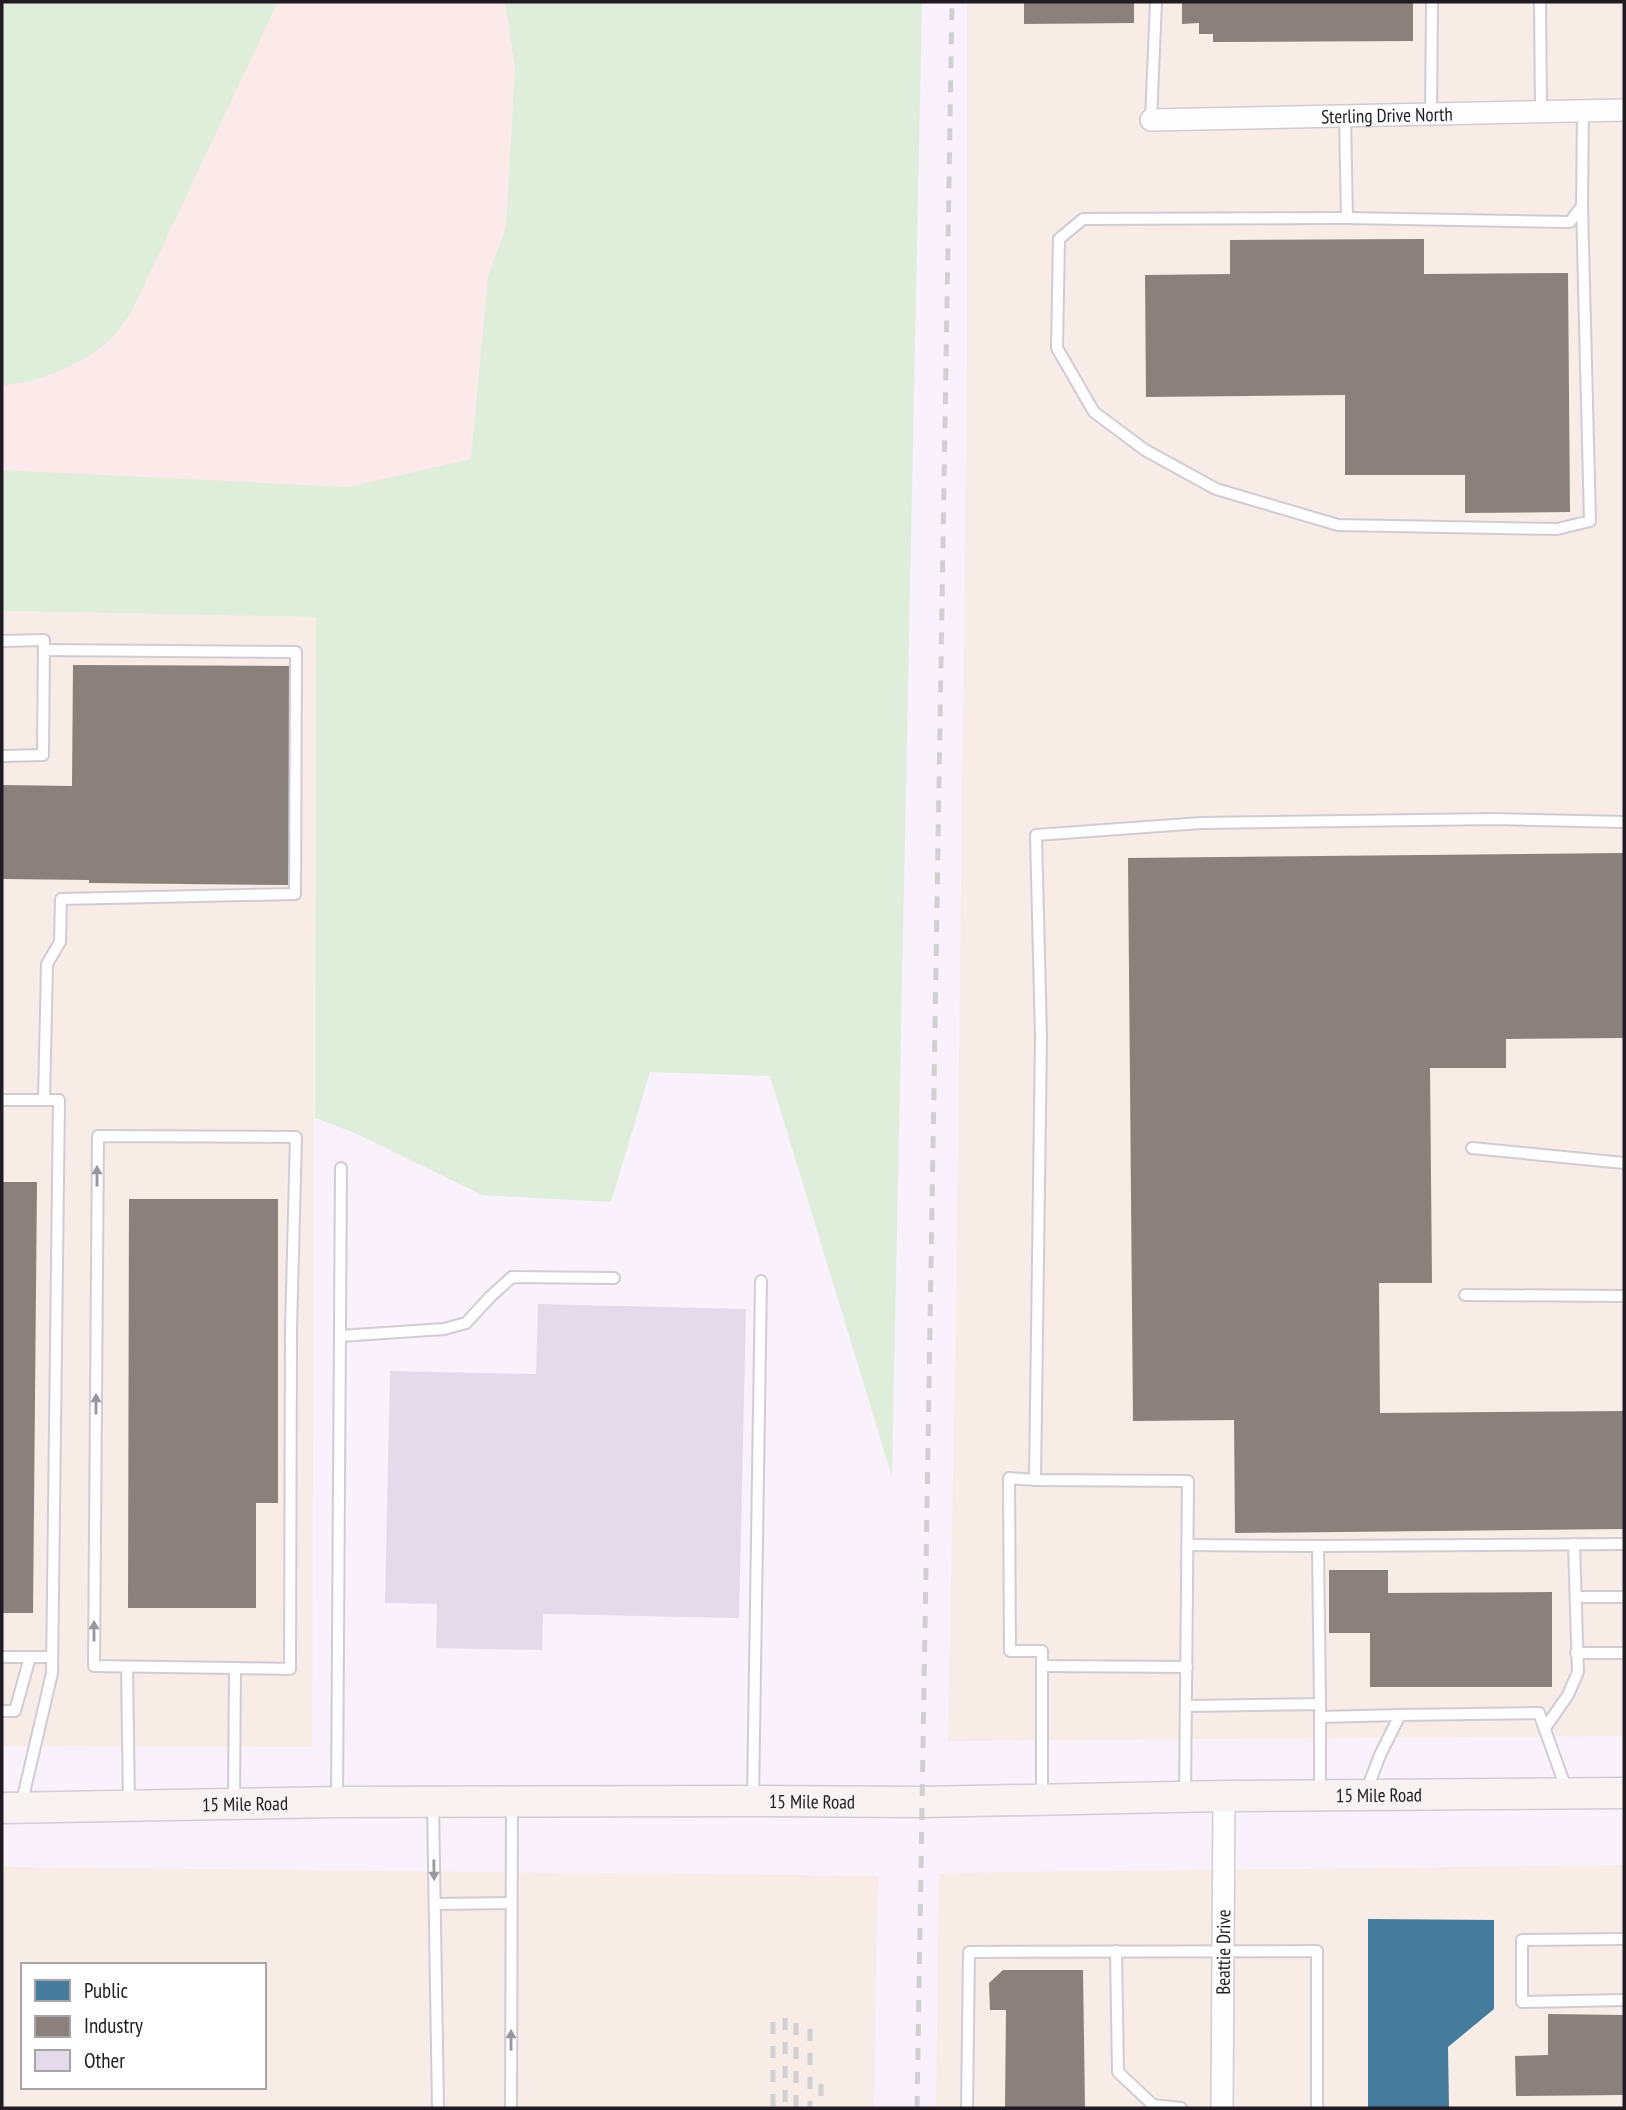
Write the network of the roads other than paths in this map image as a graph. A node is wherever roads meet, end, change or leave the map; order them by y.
1 (1156, 2) edge
2 (1432, 2) edge
3 (1540, 2) edge
4 (1624, 110) edge
5 (1583, 111) junction
6 (1541, 112) junction
7 (1431, 114) junction
8 (1345, 116) junction
9 (1151, 120) joint
10 (1582, 206) junction
11 (1347, 218) junction
12 (2, 641) edge
13 (44, 650) junction
14 (2, 756) edge
15 (1624, 822) edge
16 (2, 1100) edge
17 (44, 1100) junction
18 (1472, 1148) dead end
19 (1624, 1163) edge
20 (341, 1168) dead end
21 (614, 1278) dead end
22 (761, 1281) dead end
23 (1465, 1295) dead end
24 (1624, 1296) edge
25 (340, 1336) junction
26 (1035, 1480) junction
27 (1574, 1544) junction
28 (1624, 1544) edge
29 (1188, 1545) junction
30 (1318, 1546) junction
31 (1576, 1597) junction
32 (1624, 1598) edge
33 (1576, 1653) junction
34 (1624, 1653) edge
35 (2, 1657) edge
36 (30, 1657) junction
37 (52, 1657) junction
38 (1042, 1665) junction
39 (127, 1667) junction
40 (1187, 1667) junction
41 (235, 1668) junction
42 (1320, 1704) junction
43 (1186, 1706) junction
44 (2, 1711) edge
45 (1400, 1715) junction
46 (1320, 1717) junction
47 (1545, 1728) junction
48 (1624, 1793) edge
49 (1568, 1794) junction
50 (1320, 1796) junction
51 (1364, 1796) junction
52 (1185, 1797) junction
53 (1224, 1797) junction
54 (1042, 1799) junction
55 (753, 1801) junction
56 (337, 1802) junction
57 (433, 1802) junction
58 (512, 1802) junction
59 (234, 1805) junction
60 (129, 1807) junction
61 (11, 1808) edge
62 (512, 1903) junction
63 (435, 1904) junction
64 (1624, 1940) edge
65 (1223, 1950) junction
66 (1116, 1951) junction
67 (1624, 2000) edge
68 (967, 2106) edge
69 (438, 2108) edge
70 (510, 2108) edge
71 (1181, 2108) edge
72 (1222, 2108) edge
73 (1317, 2108) edge

1 - 9 lane
2 - 7 lane
3 - 6 lane
4 - 5 street, Sterling Drive North
5 - 6 street, Sterling Drive North
5 - 10 lane
6 - 7 street, Sterling Drive North
7 - 8 street, Sterling Drive North
8 - 9 street, Sterling Drive North
8 - 11 lane
10 - 11 lane
10 - 11 lane
12 - 13 lane
13 - 14 lane
13 - 17 lane
15 - 26 lane
16 - 17 lane
17 - 37 lane
18 - 19 lane
20 - 25 lane
21 - 25 lane
22 - 55 lane
23 - 24 lane
25 - 56 lane
26 - 29 lane
26 - 38 lane
27 - 28 lane
27 - 30 lane
27 - 31 lane
29 - 30 lane
29 - 40 lane
30 - 42 lane
31 - 32 lane
31 - 33 lane
33 - 34 lane
33 - 47 lane
35 - 36 lane
36 - 37 lane
36 - 44 lane
37 - 61 lane
38 - 40 lane
38 - 54 lane
39 - 41 lane
39 -> 41 lane
39 - 60 lane
40 - 43 lane
41 - 59 lane
42 - 43 lane
42 - 46 lane
43 - 52 lane
45 - 46 lane
45 - 47 lane
45 - 51 lane
46 - 50 lane
47 - 49 lane
48 - 49 main road, 15 Mile Road
49 - 51 main road, 15 Mile Road
50 - 51 main road, 15 Mile Road
50 - 53 main road, 15 Mile Road
52 - 53 main road, 15 Mile Road
52 - 54 main road, 15 Mile Road
53 - 65 street, Beattie Drive
54 - 55 main road, 15 Mile Road
55 - 58 main road, 15 Mile Road
56 - 57 main road, 15 Mile Road
56 - 59 main road, 15 Mile Road
57 - 58 main road, 15 Mile Road
57 -> 63 lane
58 - 62 lane
59 - 60 main road, 15 Mile Road
60 - 61 main road, 15 Mile Road
62 - 63 lane
70 -> 62 lane
63 - 69 lane
64 - 67 lane
65 - 66 lane
65 - 72 street, Beattie Drive
65 - 73 lane
66 - 68 lane
66 - 71 lane

